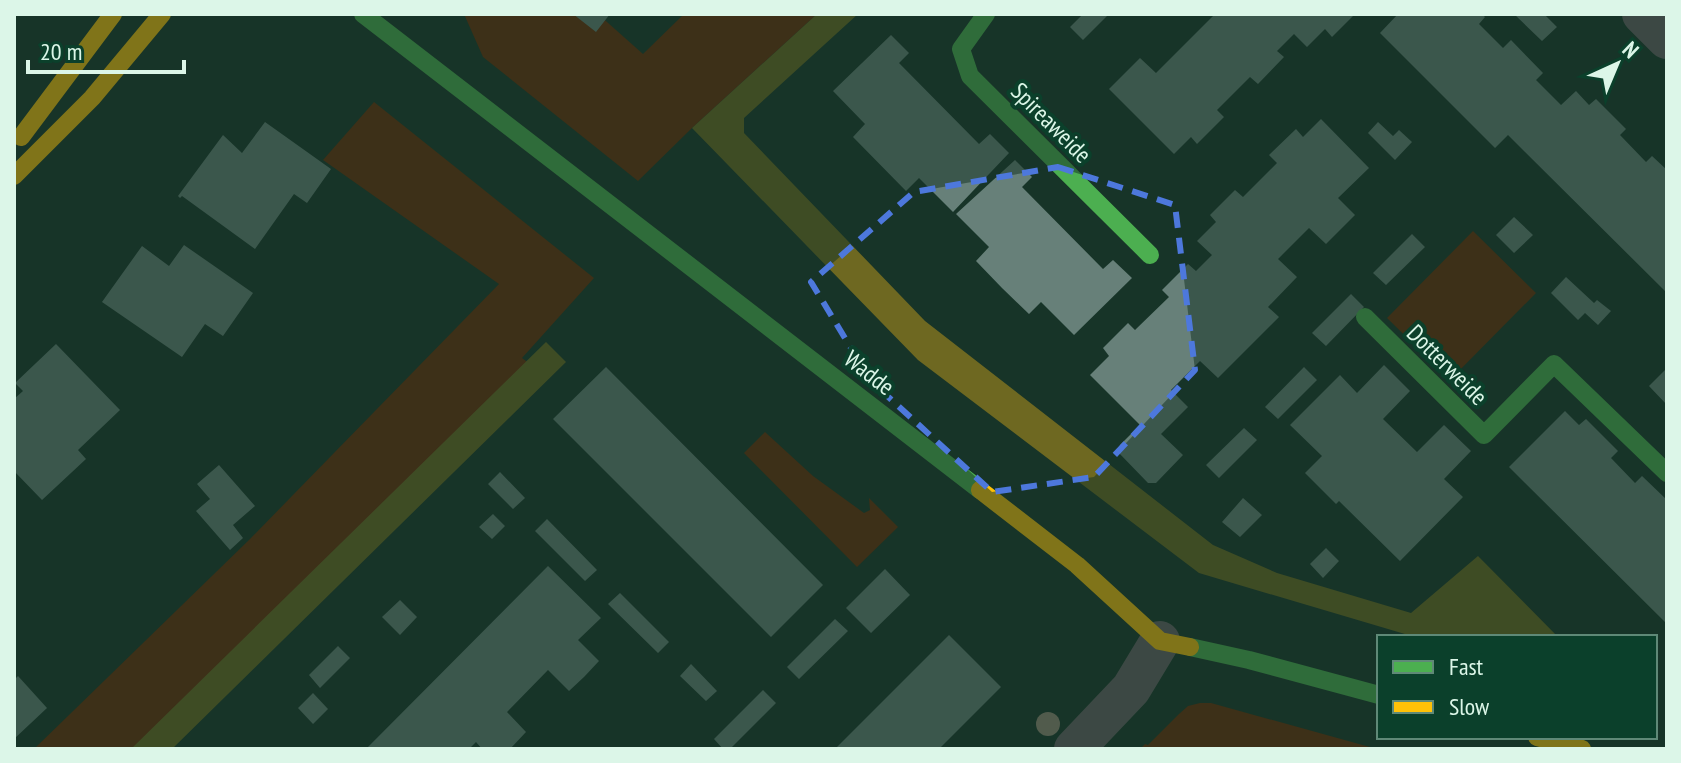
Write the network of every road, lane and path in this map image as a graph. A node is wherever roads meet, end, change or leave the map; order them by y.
1 (113, 14) edge
2 (162, 14) edge
3 (363, 14) edge
4 (986, 14) edge
5 (1642, 14) edge
6 (1667, 39) edge
7 (14, 145) edge
8 (14, 176) edge
9 (1150, 255) dead end
10 (1365, 317) dead end
11 (1667, 473) edge
12 (1160, 641) junction
13 (1377, 694) edge
14 (1544, 739) edge
15 (1074, 749) edge
16 (1582, 749) edge

1 - 7 street
2 - 8 street
3 - 12 street, Wadde
4 - 9 street, Spireaweide
5 - 6 street
10 - 11 street, Dotterweide
12 - 13 street
12 - 15 street
14 - 16 street

